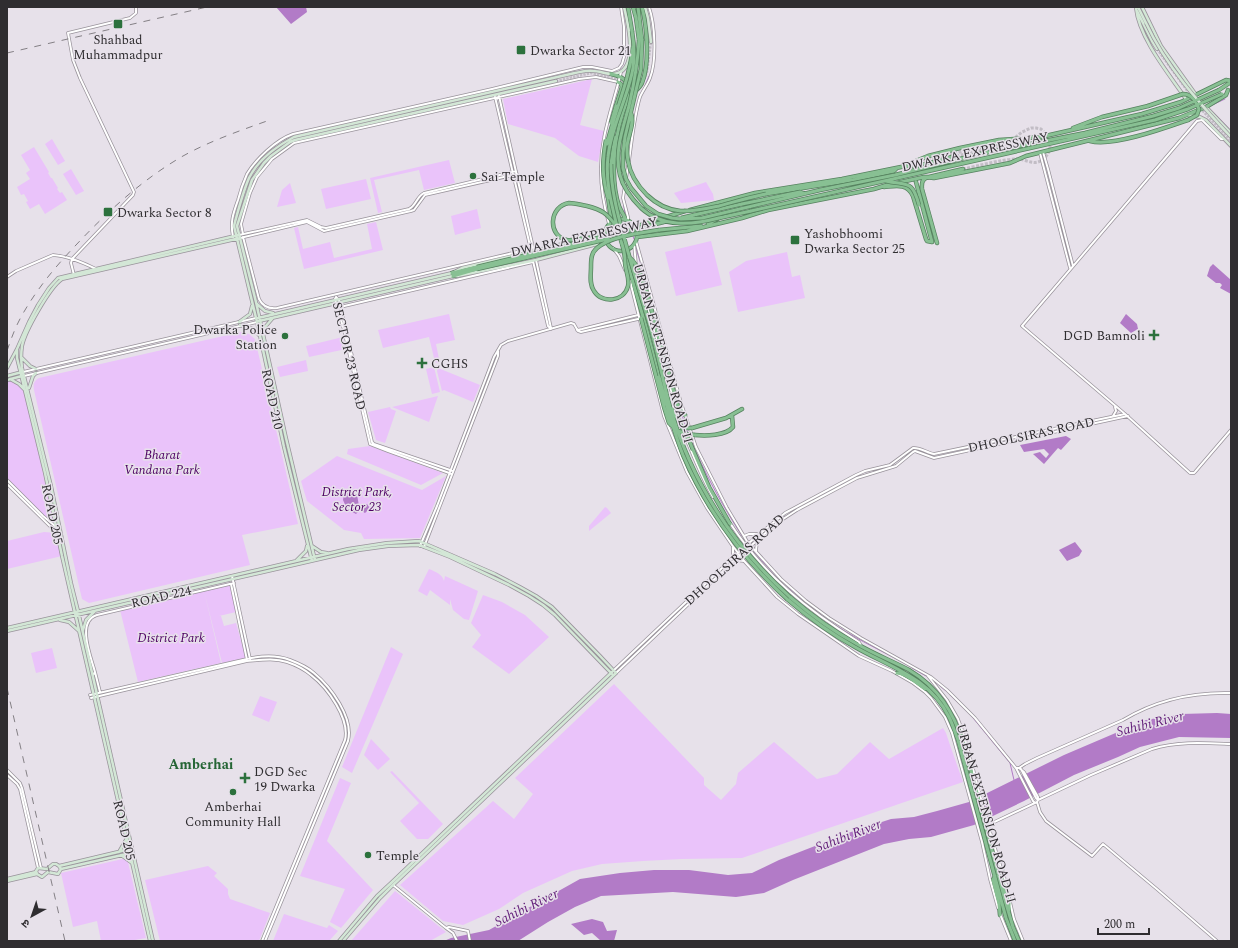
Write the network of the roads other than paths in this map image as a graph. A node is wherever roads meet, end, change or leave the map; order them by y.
1 (136, 7) edge
2 (623, 7) edge
3 (628, 7) edge
4 (632, 7) edge
5 (638, 7) edge
6 (642, 7) edge
7 (645, 7) edge
8 (649, 7) edge
9 (1137, 7) edge
10 (1142, 7) edge
11 (641, 40) junction
12 (651, 42) tunnel mouth
13 (1157, 49) tunnel mouth
14 (621, 72) junction
15 (560, 73) junction
16 (612, 74) junction
17 (620, 76) junction
18 (558, 77) junction
19 (556, 81) tunnel mouth
20 (1231, 81) edge
21 (618, 82) junction
22 (626, 89) junction
23 (1229, 89) edge
24 (497, 94) junction
25 (1196, 95) junction
26 (1186, 99) junction
27 (627, 100) junction
28 (1206, 107) junction
29 (631, 114) junction
30 (1188, 115) junction
31 (1100, 123) junction
32 (618, 130) junction
33 (1068, 131) junction
34 (1231, 133) edge
35 (1103, 136) junction
36 (1231, 137) edge
37 (1224, 139) junction
38 (1088, 140) junction
39 (283, 141) junction
40 (1231, 146) edge
41 (1041, 152) junction
42 (952, 157) tunnel mouth
43 (901, 167) junction
44 (897, 168) junction
45 (963, 170) tunnel mouth
46 (516, 172) junction
47 (513, 173) junction
48 (929, 177) junction
49 (885, 181) junction
50 (916, 182) tunnel mouth
51 (874, 189) junction
52 (805, 194) junction
53 (919, 205) dead end
54 (612, 207) junction
55 (719, 218) junction
56 (627, 220) junction
57 (610, 223) junction
58 (635, 227) junction
59 (618, 230) junction
60 (605, 234) junction
61 (240, 236) junction
62 (233, 237) junction
63 (618, 237) junction
64 (637, 237) junction
65 (595, 238) junction
66 (607, 242) junction
67 (635, 243) junction
68 (937, 243) dead end
69 (613, 248) junction
70 (532, 250) junction
71 (628, 258) junction
72 (72, 259) junction
73 (534, 260) junction
74 (1072, 267) junction
75 (478, 268) junction
76 (96, 269) junction
77 (452, 274) junction
78 (74, 275) junction
79 (7, 277) edge
80 (337, 299) junction
81 (256, 302) junction
82 (252, 303) junction
83 (338, 303) junction
84 (340, 306) junction
85 (642, 312) junction
86 (274, 313) junction
87 (638, 315) junction
88 (257, 318) junction
89 (274, 318) junction
90 (639, 319) junction
91 (258, 322) junction
92 (240, 324) junction
93 (552, 329) junction
94 (576, 330) junction
95 (262, 336) junction
96 (17, 349) junction
97 (21, 358) junction
98 (7, 368) edge
99 (36, 369) junction
100 (22, 372) junction
101 (36, 373) junction
102 (23, 376) junction
103 (8, 378) edge
104 (27, 391) junction
105 (1115, 406) junction
106 (670, 407) junction
107 (742, 409) dead end
108 (1124, 414) junction
109 (685, 415) junction
110 (732, 416) dead end
111 (1113, 416) junction
112 (1128, 416) junction
113 (669, 423) junction
114 (688, 423) junction
115 (682, 427) junction
116 (1231, 430) edge
117 (451, 472) junction
118 (7, 480) edge
119 (7, 484) edge
120 (730, 524) junction
121 (57, 526) junction
122 (57, 533) junction
123 (758, 534) junction
124 (744, 536) junction
125 (757, 540) junction
126 (423, 543) junction
127 (748, 543) junction
128 (309, 544) junction
129 (745, 545) junction
130 (420, 546) junction
131 (732, 546) junction
132 (751, 546) junction
133 (366, 547) junction
134 (424, 547) junction
135 (360, 548) junction
136 (748, 548) junction
137 (738, 552) junction
138 (756, 552) junction
139 (329, 554) junction
140 (740, 556) junction
141 (734, 558) junction
142 (313, 559) junction
143 (296, 561) junction
144 (745, 562) junction
145 (231, 578) junction
146 (232, 584) junction
147 (74, 606) junction
148 (96, 611) junction
149 (77, 613) junction
150 (66, 614) junction
151 (58, 619) junction
152 (7, 628) edge
153 (7, 631) edge
154 (81, 632) junction
155 (862, 647) junction
156 (249, 660) junction
157 (95, 672) junction
158 (614, 673) junction
159 (897, 674) junction
160 (92, 676) junction
161 (927, 676) junction
162 (929, 690) junction
163 (950, 692) junction
164 (1231, 693) edge
165 (95, 695) junction
166 (943, 695) junction
167 (1231, 744) edge
168 (1016, 768) junction
169 (1020, 769) junction
170 (7, 770) edge
171 (7, 775) edge
172 (973, 787) junction
173 (1037, 802) junction
174 (984, 825) junction
175 (127, 838) junction
176 (131, 848) junction
177 (132, 853) junction
178 (120, 854) junction
179 (133, 863) junction
180 (60, 867) junction
181 (40, 868) junction
182 (1002, 868) junction
183 (36, 873) junction
184 (995, 876) junction
185 (7, 880) edge
186 (392, 884) junction
187 (1008, 911) junction
188 (1000, 915) junction
189 (446, 928) junction
190 (150, 941) edge
191 (154, 941) edge
192 (263, 941) edge
193 (339, 941) edge
194 (343, 941) edge
195 (457, 941) edge
196 (470, 941) edge
197 (1010, 941) edge
198 (1015, 941) edge
199 (1019, 941) edge
200 (1023, 941) edge
201 (1217, 941) edge

1 - 72 street
2 - 14 main road
2 - 15 street
3 - 22 highway, URBAN EXTENSION ROAD-II, bridge
4 - 11 highway, DWARKA EXPRESSWAY
5 - 11 highway, DWARKA EXPRESSWAY
6 - 27 highway
7 - 12 main road
8 - 56 street
9 - 13 main road
9 - 26 main road
9 - 36 main road, bridge
10 - 25 main road
11 - 29 highway, DWARKA EXPRESSWAY, bridge
11 - 55 highway, DWARKA EXPRESSWAY, bridge
14 - 16 main road
14 - 17 street
15 - 18 main road
15 - 39 street
16 - 17 highway
16 - 18 main road
17 - 21 street
17 - 22 highway
18 - 24 main road
19 - 24 main road
20 - 25 highway
20 - 52 highway, DWARKA EXPRESSWAY, bridge
21 - 22 highway
21 - 24 street
21 - 57 street
22 - 27 highway
22 - 54 highway, URBAN EXTENSION ROAD-II, bridge
22 - 54 highway, bridge
22 - 57 highway, bridge
23 - 28 highway
23 - 49 highway, DWARKA EXPRESSWAY, bridge
24 - 39 main road
24 - 46 street
24 - 47 street
24 - 61 main road
25 - 26 highway
26 - 31 highway
27 - 32 highway
28 - 30 highway
28 - 34 main road
29 - 44 highway, bridge
29 - 52 highway, DWARKA EXPRESSWAY, bridge
30 - 35 highway
30 - 37 main road
31 - 33 highway
31 - 35 highway
32 - 56 highway
32 - 71 highway, URBAN EXTENSION ROAD-II, bridge
33 - 38 highway, bridge
33 - 43 highway
35 - 38 highway
37 - 40 main road
37 - 74 street
38 - 41 highway
39 - 61 main road
39 - 62 street
41 - 48 highway
41 - 74 street
42 - 43 highway
43 - 44 highway
44 - 58 highway
45 - 48 highway
46 - 47 street
46 - 70 street
47 - 61 street
47 - 70 street
48 - 51 highway
48 - 68 highway
49 - 53 highway, bridge
49 - 55 highway, DWARKA EXPRESSWAY, bridge
50 - 51 highway
51 - 64 highway
52 - 65 highway, DWARKA EXPRESSWAY, bridge
54 - 59 highway, URBAN EXTENSION ROAD-II, bridge
55 - 63 highway, DWARKA EXPRESSWAY, bridge
56 - 57 highway
56 - 58 highway
57 - 60 highway
58 - 64 highway
59 - 65 highway, bridge
59 - 71 highway, URBAN EXTENSION ROAD-II, bridge
60 - 66 highway
60 - 70 main road
61 - 62 main road, ROAD 205
61 - 70 street
61 - 78 main road, ROAD 205
61 - 81 main road, ROAD 210
61 - 82 main road, ROAD 210
62 - 76 main road, ROAD 205
63 - 71 highway, bridge
63 - 75 highway, DWARKA EXPRESSWAY, bridge
64 - 67 highway
65 - 75 highway, DWARKA EXPRESSWAY, bridge
66 - 69 highway
66 - 73 main road
67 - 69 highway
67 - 109 street
67 - 115 street
69 - 87 street
70 - 73 street
70 - 77 main road
71 - 85 highway, URBAN EXTENSION ROAD-II
71 - 106 highway, URBAN EXTENSION ROAD-II, bridge
71 - 109 highway, bridge
72 - 76 street
72 - 78 street
72 - 79 street
73 - 77 main road
73 - 84 street
73 - 93 street
74 - 105 street
75 - 77 highway, DWARKA EXPRESSWAY
76 - 78 main road, ROAD 205
77 - 80 main road
77 - 83 main road
78 - 96 main road, ROAD 205
78 - 97 main road, ROAD 205
80 - 83 street, SECTOR 23 ROAD
80 - 86 main road
81 - 86 main road
81 - 88 main road, ROAD 210
82 - 88 main road, ROAD 210
82 - 92 main road
83 - 84 street, SECTOR 23 ROAD
83 - 89 main road
83 - 117 street, SECTOR 23 ROAD
84 - 117 street, SECTOR 23 ROAD
85 - 113 highway, bridge
85 - 162 highway, URBAN EXTENSION ROAD-II, bridge
86 - 88 main road
87 - 90 street
87 - 94 street
88 - 91 main road, ROAD 210
88 - 92 street
89 - 91 main road
89 - 95 main road
90 - 94 street
90 - 131 street
91 - 92 street
91 - 95 main road, ROAD 210
92 - 95 main road
92 - 99 street
92 - 101 street
93 - 94 street
93 - 117 street
95 - 128 main road, ROAD 210
96 - 98 main road
96 - 100 main road, ROAD 205
97 - 99 main road
97 - 100 main road, ROAD 205
99 - 100 street
100 - 102 main road, ROAD 205
100 - 103 main road
101 - 102 street
101 - 104 main road
102 - 103 main road
102 - 104 main road, ROAD 205
103 - 104 main road
104 - 121 main road, ROAD 205
105 - 108 street
105 - 111 street
106 - 120 highway, bridge
106 - 155 highway, URBAN EXTENSION ROAD-II, bridge
107 - 113 highway, bridge
108 - 111 street, DHOOLSIRAS ROAD
108 - 112 street
109 - 114 street
110 - 113 highway, bridge
111 - 123 street, DHOOLSIRAS ROAD
112 - 116 street
112 - 125 street, DHOOLSIRAS ROAD
114 - 115 street
114 - 124 street
115 - 120 street
117 - 126 street
118 - 121 street
119 - 122 street
120 - 129 street
121 - 122 main road, ROAD 205
121 - 149 main road, ROAD 205
122 - 147 main road, ROAD 205
123 - 124 street
123 - 127 street, DHOOLSIRAS ROAD
124 - 127 street
125 - 132 street, DHOOLSIRAS ROAD
125 - 138 street
126 - 130 street
126 - 133 main road
126 - 134 street
126 - 158 main road
127 - 129 street, DHOOLSIRAS ROAD
127 - 132 street
128 - 139 main road
128 - 142 main road, ROAD 210
128 - 143 main road
129 - 136 street
129 - 137 street, DHOOLSIRAS ROAD
130 - 133 main road
130 - 134 main road
131 - 137 street
131 - 141 street
132 - 136 street, DHOOLSIRAS ROAD
132 - 138 street
133 - 135 main road
134 - 158 main road
135 - 139 main road
135 - 142 main road
136 - 140 street, DHOOLSIRAS ROAD
136 - 155 street
137 - 140 street
137 - 141 street, DHOOLSIRAS ROAD
138 - 161 street
139 - 142 main road
140 - 141 street, DHOOLSIRAS ROAD
140 - 144 street
141 - 144 street
141 - 158 street, DHOOLSIRAS ROAD
142 - 143 main road, ROAD 224
142 - 145 main road, ROAD 224
143 - 145 main road, ROAD 224
144 - 159 street
145 - 146 street
145 - 148 main road, ROAD 224
145 - 149 main road, ROAD 224
146 - 156 street
146 - 157 street
147 - 149 main road, ROAD 205
147 - 150 main road
148 - 149 main road, ROAD 224
148 - 154 main road
149 - 150 main road, ROAD 224
149 - 151 main road, ROAD 224
149 - 154 main road, ROAD 205
150 - 152 main road, ROAD 224
151 - 153 main road, ROAD 224
151 - 154 main road
154 - 160 main road, ROAD 205
154 - 165 main road, ROAD 205
155 - 172 highway, URBAN EXTENSION ROAD-II
156 - 165 street
156 - 165 street
156 - 192 street
157 - 160 street
157 - 165 street
158 - 186 main road
159 - 162 highway
159 - 172 street
160 - 165 main road, ROAD 205
161 - 163 street
161 - 166 street
162 - 172 highway, URBAN EXTENSION ROAD-II
163 - 166 street
163 - 168 street
164 - 169 street
165 - 175 main road, ROAD 205
165 - 176 main road, ROAD 205
166 - 172 street
167 - 173 street
168 - 169 street
168 - 173 street
169 - 173 street
170 - 181 street
171 - 181 street
172 - 174 highway, URBAN EXTENSION ROAD-II
172 - 174 street
173 - 174 street
173 - 201 street
174 - 182 street
174 - 184 highway, URBAN EXTENSION ROAD-II
174 - 187 highway, URBAN EXTENSION ROAD-II
174 - 188 street
175 - 176 main road, ROAD 205
175 - 178 main road
176 - 177 main road, ROAD 205
176 - 178 main road
177 - 178 main road
177 - 179 main road, ROAD 205
177 - 191 main road, ROAD 205
178 - 179 main road
178 - 180 main road
179 - 190 main road, ROAD 205
180 - 181 main road
180 - 183 main road
181 - 183 main road
182 - 187 highway
182 - 200 street
183 - 185 main road
184 - 188 highway
184 - 198 highway, URBAN EXTENSION ROAD-II
186 - 189 street
186 - 193 main road
186 - 194 main road
187 - 199 highway, URBAN EXTENSION ROAD-II
188 - 197 street
189 - 195 street
189 - 196 street

